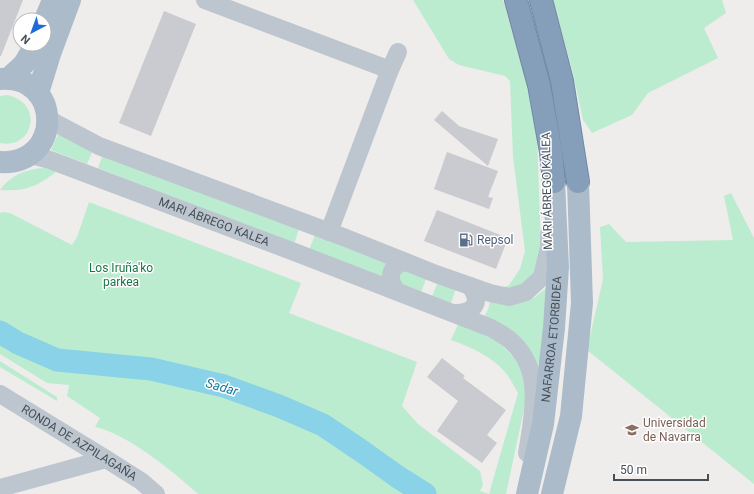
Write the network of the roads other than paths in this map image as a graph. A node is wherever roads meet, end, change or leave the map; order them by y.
1 (53, 0) edge
2 (70, 0) edge
3 (205, 0) edge
4 (516, 0) edge
5 (541, 0) edge
6 (48, 12) edge
7 (31, 52) edge
8 (398, 52) dead end
9 (389, 72) junction
10 (5, 79) edge
11 (38, 93) junction
12 (48, 119) junction
13 (546, 121) junction
14 (11, 164) edge
15 (554, 182) joint
16 (578, 182) joint
17 (329, 232) junction
18 (406, 262) junction
19 (470, 286) junction
20 (397, 291) junction
21 (453, 313) junction
22 (0, 394) edge
23 (73, 438) junction
24 (106, 458) junction
25 (66, 469) junction
26 (0, 488) edge
27 (156, 494) edge
28 (526, 494) edge
29 (552, 494) edge

1 - 6 main road
2 - 11 main road
3 - 9 street
4 - 13 highway
5 - 16 highway
7 - 10 main road
8 - 9 street
9 - 17 street
10 - 11 main road
11 - 12 main road
12 - 14 main road
12 - 17 street, MARI ÁBREGO KALEA
13 - 15 highway
13 - 19 street, MARI ÁBREGO KALEA
14 - 20 street, MARI ÁBREGO KALEA
15 - 28 main road, NAFARROA ETORBIDEA
16 - 29 main road
17 - 18 street, MARI ÁBREGO KALEA
18 - 19 street, MARI ÁBREGO KALEA
18 - 20 street
19 - 21 street
20 - 21 street, MARI ÁBREGO KALEA
21 - 28 street, MARI ÁBREGO KALEA
22 - 23 street, RONDA DE AZPILAGAÑA
23 - 24 street, RONDA DE AZPILAGAÑA
23 - 25 street
24 - 25 street
24 - 27 street, RONDA DE AZPILAGAÑA
25 - 26 street

